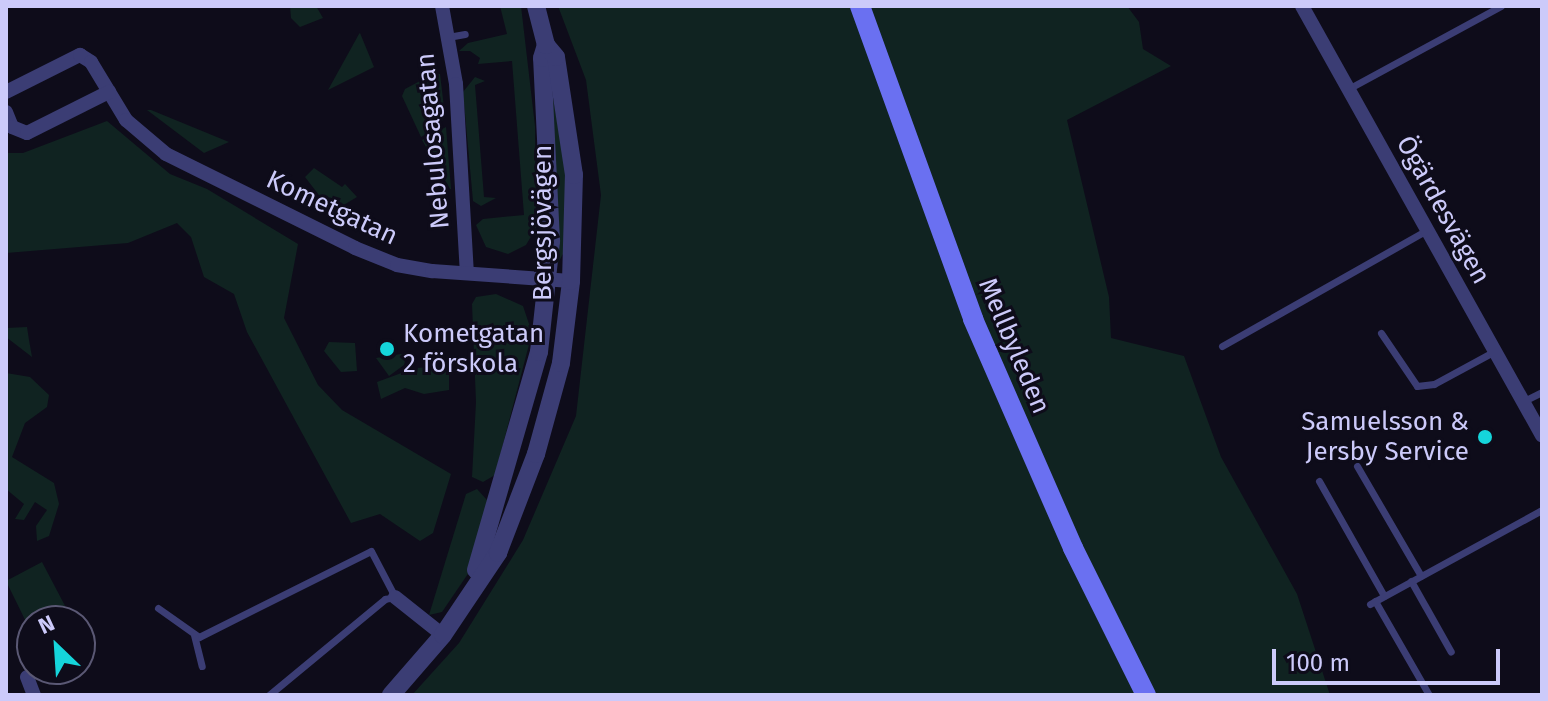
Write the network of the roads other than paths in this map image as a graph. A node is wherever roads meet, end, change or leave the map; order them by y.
1 (442, 6) edge
2 (536, 6) edge
3 (860, 6) edge
4 (1302, 6) edge
5 (1501, 6) edge
6 (465, 34) dead end
7 (448, 37) junction
8 (546, 45) junction
9 (1348, 89) junction
10 (6, 92) edge
11 (109, 92) junction
12 (6, 112) edge
13 (1427, 230) junction
14 (467, 272) junction
15 (547, 281) junction
16 (571, 281) junction
17 (1381, 333) dead end
18 (1222, 346) dead end
19 (1495, 351) junction
20 (1542, 392) edge
21 (1522, 402) junction
22 (1542, 436) edge
23 (1357, 466) dead end
24 (1319, 481) dead end
25 (1542, 510) edge
26 (1421, 576) junction
27 (1411, 581) junction
28 (1384, 596) junction
29 (395, 597) junction
30 (158, 608) dead end
31 (440, 632) junction
32 (194, 635) junction
33 (1451, 652) dead end
34 (202, 666) dead end
35 (269, 695) edge
36 (379, 695) edge
37 (391, 695) edge
38 (1146, 695) edge
39 (1429, 695) edge

1 - 7 street, Nebulosagatan
2 - 8 street, Bergsjövägen
3 - 38 main road, Mellbyleden
4 - 9 street, Ögärdesvägen
5 - 9 lane
6 - 7 lane
7 - 14 street, Nebulosagatan
8 - 15 street, Bergsjövägen
8 - 16 street, Bergsjövägen
9 - 13 street, Ögärdesvägen
10 - 11 street, Kometgatan
11 - 12 street
11 - 14 street, Kometgatan
13 - 18 lane
13 - 19 street, Ögärdesvägen
14 - 15 street, Kometgatan
15 - 16 street, Kometgatan
15 - 31 street, Bergsjövägen
16 - 31 street, Bergsjövägen
17 - 19 lane
19 - 21 street, Ögärdesvägen
20 - 21 lane
21 - 22 street, Ögärdesvägen
23 - 26 lane
24 - 28 lane
25 - 26 lane
26 - 27 lane
27 - 28 lane
27 - 33 lane
28 - 39 lane
29 - 31 street
29 - 32 lane
29 - 35 lane
30 - 32 lane
31 - 36 street, Bergsjövägen
31 - 37 street, Bergsjövägen
32 - 34 lane

